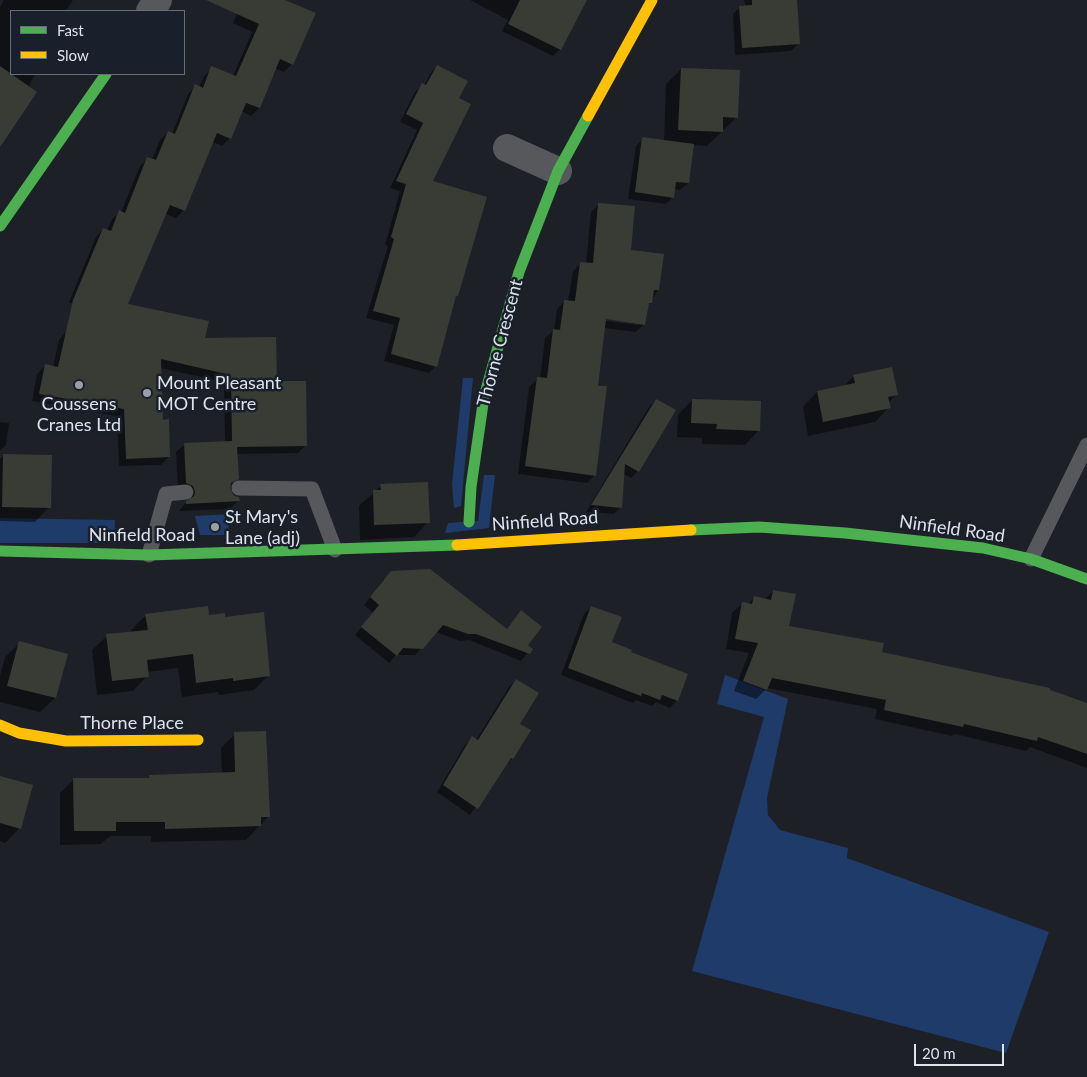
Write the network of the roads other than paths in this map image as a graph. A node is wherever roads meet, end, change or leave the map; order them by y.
1 (652, 0) edge
2 (105, 75) edge
3 (507, 148) dead end
4 (558, 171) junction
5 (0, 226) edge
6 (1087, 445) edge
7 (239, 488) dead end
8 (186, 492) dead end
9 (469, 522) dead end
10 (334, 550) junction
11 (0, 552) edge
12 (149, 554) junction
13 (1031, 559) junction
14 (1087, 579) edge
15 (0, 725) edge
16 (198, 740) dead end

1 - 4 main road, Thorne Crescent
2 - 5 main road
3 - 4 street
4 - 9 main road, Thorne Crescent
6 - 13 lane
7 - 10 lane
8 - 12 lane
10 - 12 main road, Ninfield Road
10 - 13 main road, Ninfield Road
11 - 12 main road, Ninfield Road
13 - 14 main road, Ninfield Road
15 - 16 main road, Thorne Place

